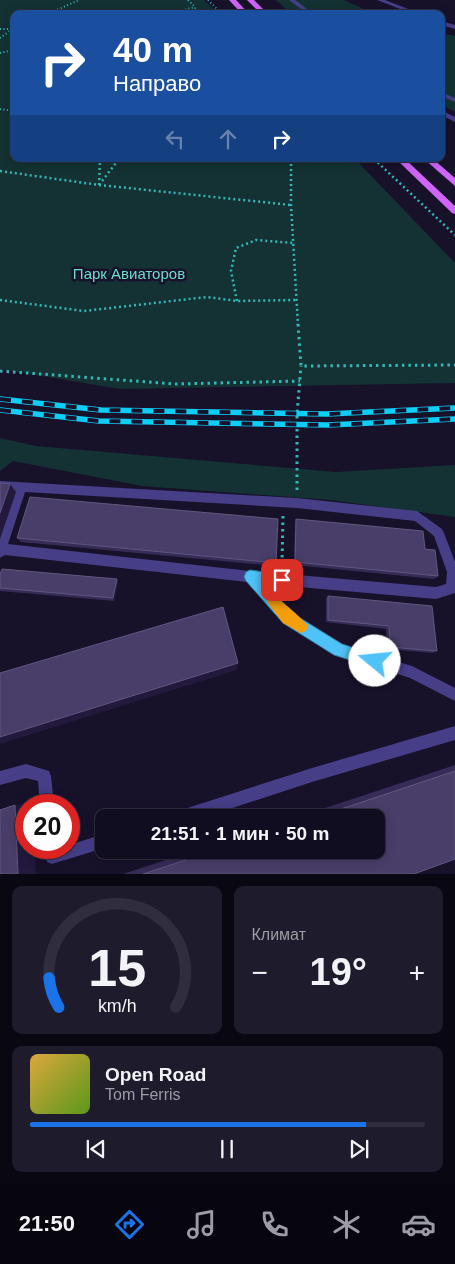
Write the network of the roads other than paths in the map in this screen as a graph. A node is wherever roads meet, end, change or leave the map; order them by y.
1 (232, 0) edge
2 (250, 0) edge
3 (292, 0) edge
4 (380, 0) edge
5 (242, 10) edge
6 (261, 10) edge
7 (306, 10) edge
8 (408, 10) edge
9 (403, 162) edge
10 (431, 162) edge
11 (455, 183) edge
12 (455, 211) edge
13 (0, 486) edge
14 (21, 487) junction
15 (1, 551) edge
16 (250, 577) junction
17 (455, 695) edge
18 (455, 733) edge
19 (0, 778) edge
20 (46, 794) edge
21 (206, 809) edge
22 (95, 844) edge
23 (80, 849) edge

1 - 5 main road
2 - 6 main road
3 - 7 lane
4 - 8 lane
9 - 12 main road
10 - 11 main road
13 - 14 lane
14 - 15 lane
14 - 16 lane
15 - 16 lane
16 - 17 lane
18 - 21 lane
19 - 20 lane
22 - 23 lane

